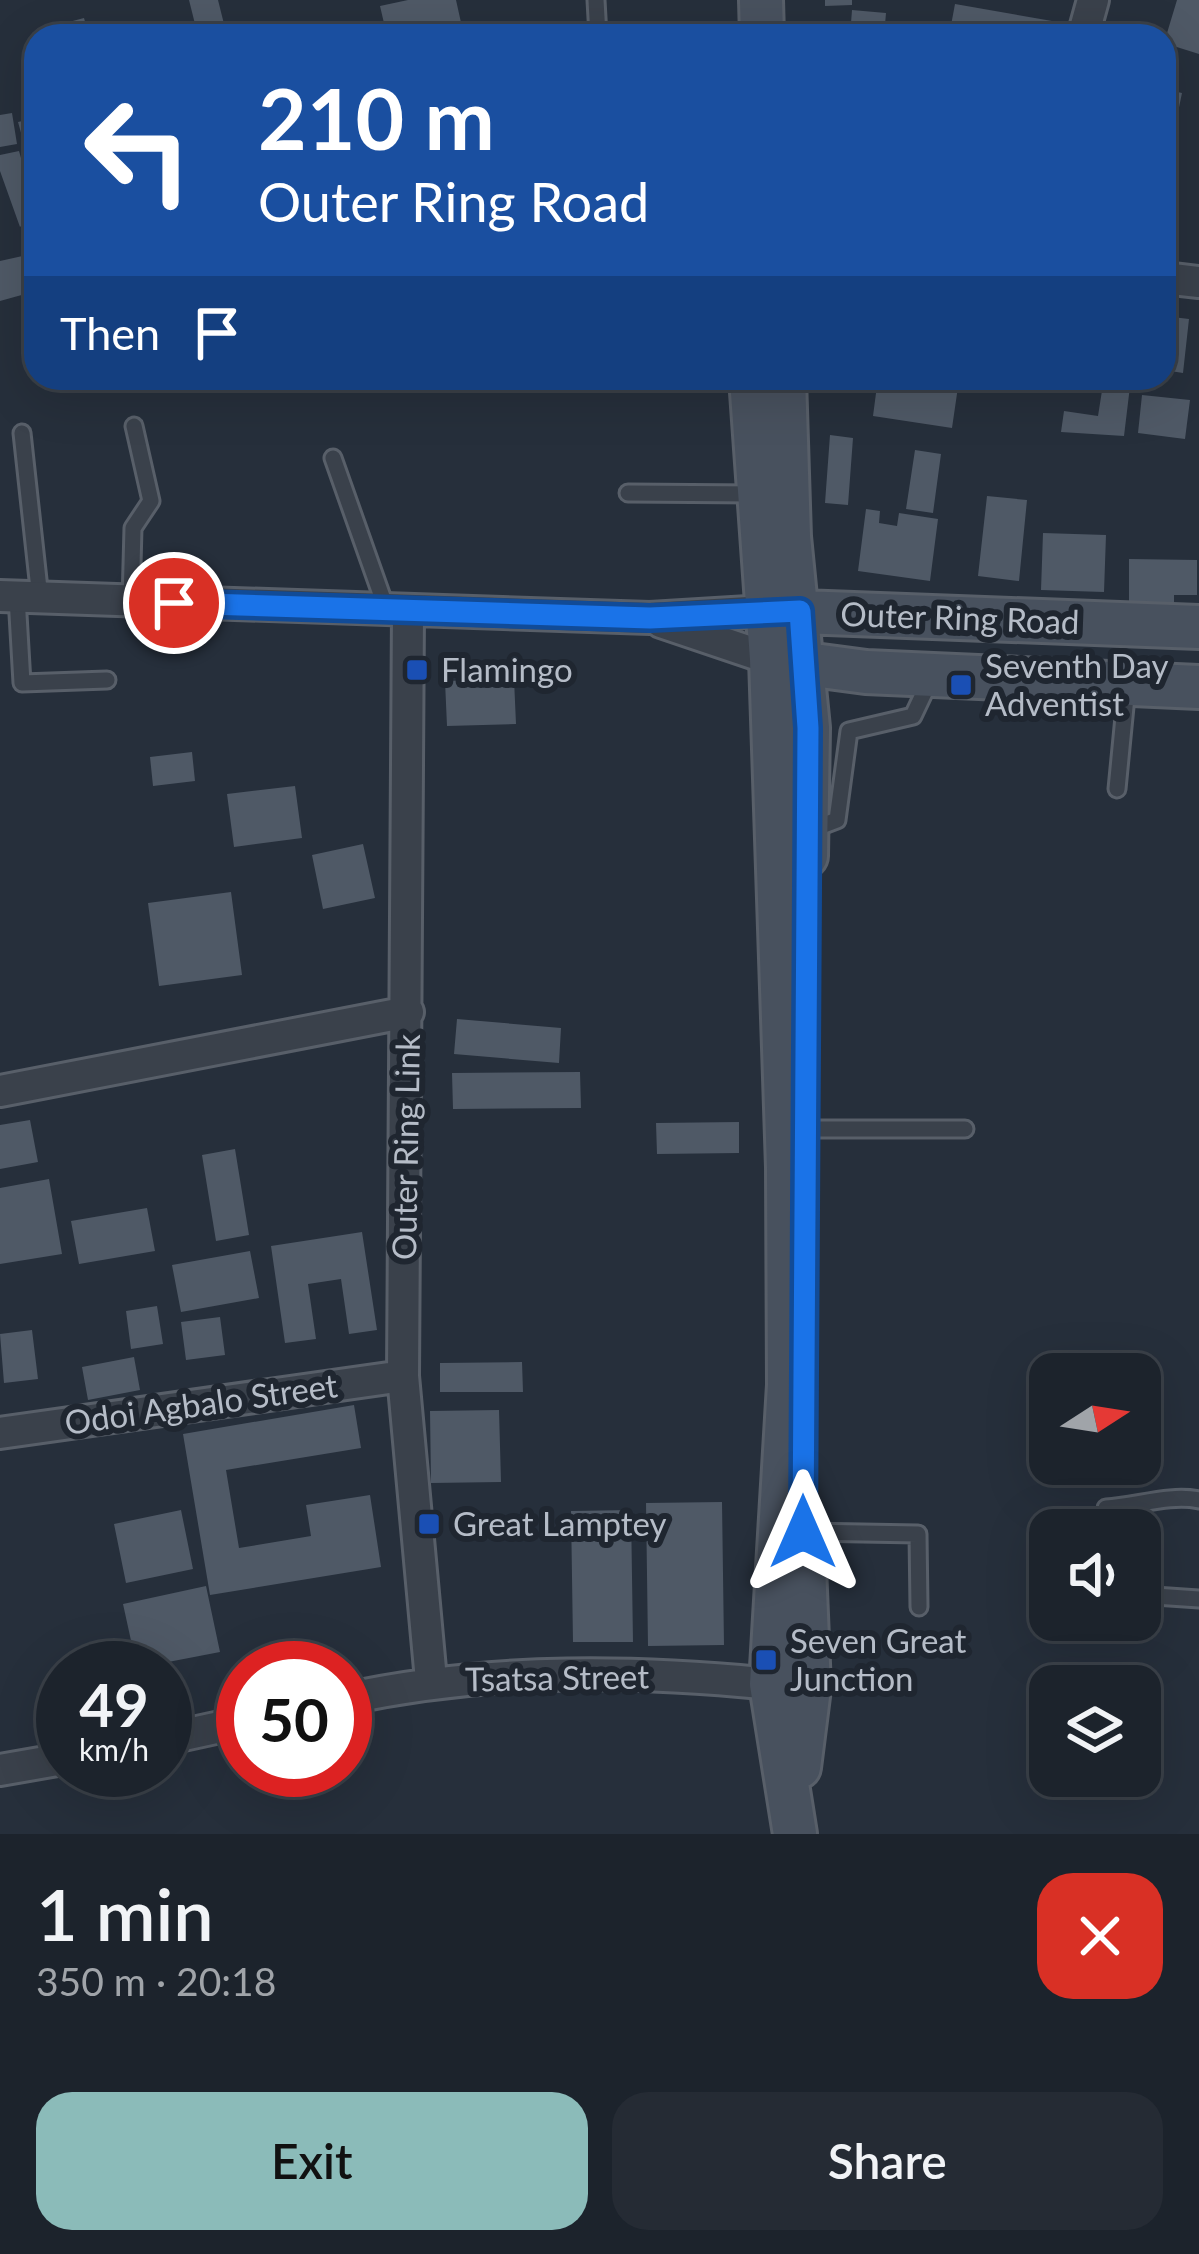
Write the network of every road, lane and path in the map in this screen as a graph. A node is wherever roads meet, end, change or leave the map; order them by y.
1 (752, 390) edge
2 (784, 390) edge
3 (134, 426) dead end
4 (22, 433) dead end
5 (333, 458) dead end
6 (628, 494) dead end
7 (758, 494) junction
8 (19, 597) edge
9 (131, 602) junction
10 (783, 611) junction
11 (398, 612) junction
12 (650, 618) junction
13 (1199, 627) edge
14 (787, 663) junction
15 (933, 675) junction
16 (107, 680) dead end
17 (1127, 686) junction
18 (1199, 687) edge
19 (1117, 789) dead end
20 (806, 832) junction
21 (408, 1012) junction
22 (0, 1091) edge
23 (806, 1130) junction
24 (965, 1130) dead end
25 (403, 1376) junction
26 (0, 1433) edge
27 (1199, 1500) edge
28 (1106, 1508) dead end
29 (803, 1532) junction
30 (1161, 1596) edge
31 (1199, 1599) edge
32 (920, 1607) dead end
33 (431, 1680) junction
34 (790, 1686) junction
35 (372, 1693) edge
36 (36, 1764) edge
37 (0, 1770) edge
38 (794, 1824) edge

1 - 7 main road
2 - 10 main road
3 - 9 lane
4 - 8 lane
5 - 11 lane
6 - 7 lane
7 - 10 main road
8 - 9 street, Outer Ring Road
8 - 16 lane
9 - 11 street, Outer Ring Road
10 - 12 street, Outer Ring Road
10 - 13 main road, Outer Ring Road
10 - 14 main road
11 - 12 street, Outer Ring Road
11 - 21 street, Outer Ring Link
12 - 14 street, Outer Ring Road
14 - 15 main road, Outer Ring Road
14 - 20 main road
14 - 34 main road
15 - 17 main road, Outer Ring Road
15 - 20 lane
17 - 18 main road, Outer Ring Road
17 - 19 lane
20 - 23 main road
21 - 22 street
21 - 25 street, Outer Ring Link
23 - 24 lane
23 - 29 main road
25 - 26 street, Odoi Agbalo Street
25 - 33 street, Outer Ring Link
27 - 28 lane
29 - 32 lane
29 - 34 main road
30 - 31 lane
33 - 34 street, Tsatsa Street
33 - 35 street, Tsatsa Street
34 - 38 main road
36 - 37 street

